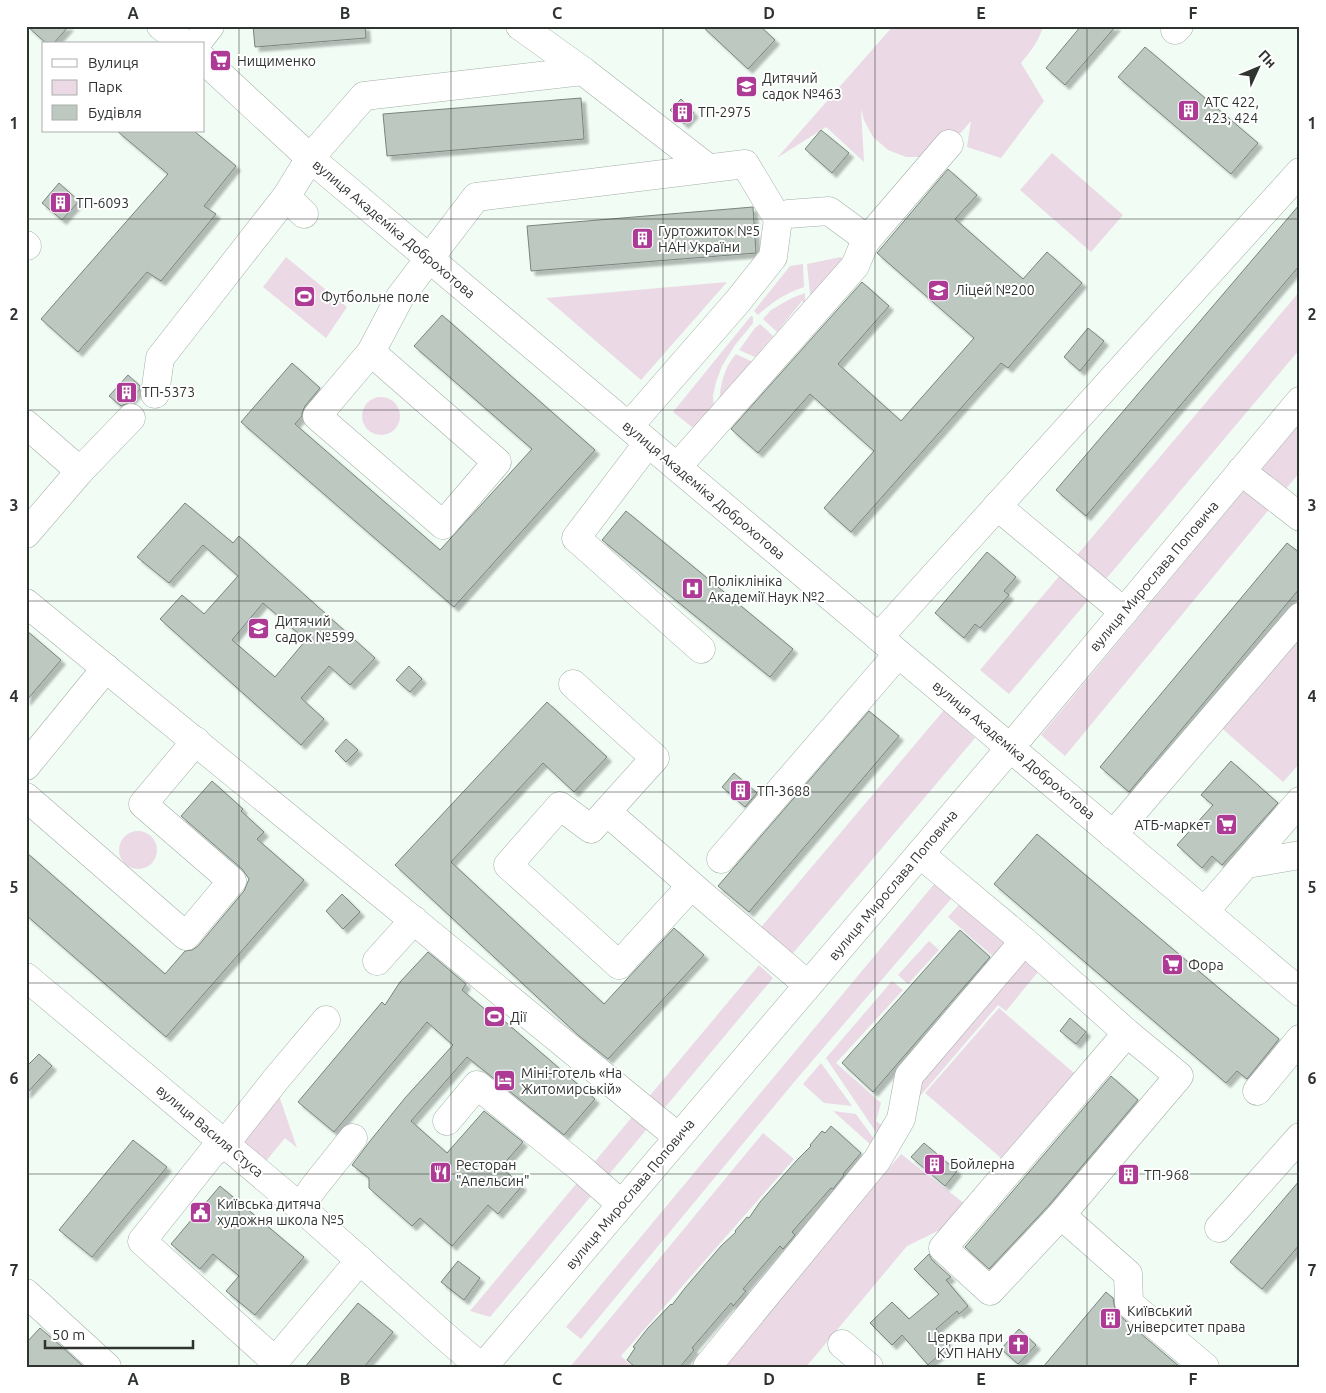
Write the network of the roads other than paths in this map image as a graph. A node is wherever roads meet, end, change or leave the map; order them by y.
1 (162, 26) edge
2 (210, 26) edge
3 (520, 26) edge
4 (182, 42) edge
5 (198, 42) edge
6 (205, 61) edge
7 (583, 71) junction
8 (949, 144) dead end
9 (310, 158) junction
10 (708, 168) junction
11 (1300, 172) edge
12 (778, 219) junction
13 (868, 239) junction
14 (430, 259) junction
15 (371, 352) junction
16 (156, 394) dead end
17 (1300, 401) edge
18 (131, 418) dead end
19 (26, 424) edge
20 (638, 435) junction
21 (677, 467) junction
22 (80, 471) junction
23 (1241, 471) junction
24 (997, 506) junction
25 (1300, 517) edge
26 (26, 534) edge
27 (26, 603) edge
28 (1124, 612) junction
29 (1300, 617) edge
30 (889, 646) junction
31 (701, 649) dead end
32 (106, 668) junction
33 (573, 684) dead end
34 (196, 741) junction
35 (1010, 748) junction
36 (26, 766) edge
37 (26, 796) edge
38 (1300, 802) edge
39 (607, 812) junction
40 (1114, 835) junction
41 (920, 854) junction
42 (1300, 855) edge
43 (721, 859) dead end
44 (1246, 864) junction
45 (691, 886) junction
46 (1205, 911) junction
47 (414, 920) junction
48 (1024, 941) junction
49 (377, 961) dead end
50 (808, 985) junction
51 (30, 989) edge
52 (1300, 992) edge
53 (326, 1020) dead end
54 (1127, 1033) junction
55 (1300, 1039) edge
56 (1257, 1091) dead end
57 (447, 1121) dead end
58 (678, 1137) junction
59 (353, 1138) dead end
60 (1300, 1138) edge
61 (225, 1144) junction
62 (621, 1204) junction
63 (300, 1208) junction
64 (1061, 1215) junction
65 (1219, 1228) dead end
66 (360, 1260) junction
67 (26, 1293) edge
68 (842, 1344) dead end
69 (107, 1367) edge
70 (482, 1367) edge
71 (706, 1367) edge
72 (869, 1367) edge
73 (1205, 1367) edge

1 - 4 street
2 - 5 street
3 - 7 street
6 - 9 street, вулиця Академіка Доброхотова
7 - 9 street
7 - 10 street
8 - 13 street
9 - 14 street, вулиця Академіка Доброхотова
9 - 16 street
10 - 12 street
10 - 14 street
11 - 24 street
12 - 13 street
12 - 20 street
13 - 21 street
14 - 15 street
14 - 20 street, вулиця Академіка Доброхотова
15 - 15 street
17 - 23 street, вулиця Мирослава Поповича
18 - 22 street
19 - 22 street
20 - 21 street, вулиця Академіка Доброхотова
20 - 31 street
21 - 30 street, вулиця Академіка Доброхотова
22 - 26 street
23 - 25 street
23 - 28 street, вулиця Мирослава Поповича
24 - 28 street
24 - 30 street
27 - 32 street
28 - 35 street, вулиця Мирослава Поповича
29 - 40 street
30 - 35 street, вулиця Академіка Доброхотова
30 - 43 street
32 - 34 street
32 - 36 street
33 - 39 street
34 - 37 street
34 - 47 street
35 - 40 street, вулиця Академіка Доброхотова
35 - 41 street, вулиця Мирослава Поповича
38 - 44 street
39 - 45 street
39 - 45 street
40 - 46 street, вулиця Академіка Доброхотова
41 - 48 street
41 - 50 street, вулиця Мирослава Поповича
42 - 44 street
44 - 46 street
45 - 50 street
46 - 52 street, вулиця Академіка Доброхотова
47 - 49 street
47 - 58 street
48 - 54 street
48 - 71 street
50 - 58 street, вулиця Мирослава Поповича
51 - 61 street, вулиця Василя Стуса
53 - 61 street
54 - 64 street
54 - 64 street
55 - 56 street
57 - 62 street
58 - 62 street, вулиця Мирослава Поповича
59 - 63 street
60 - 65 street
61 - 63 street, вулиця Василя Стуса
61 - 66 street
62 - 70 street, вулиця Мирослава Поповича
63 - 66 street, вулиця Василя Стуса
64 - 73 street
66 - 70 street, вулиця Василя Стуса
67 - 69 street
68 - 72 street

